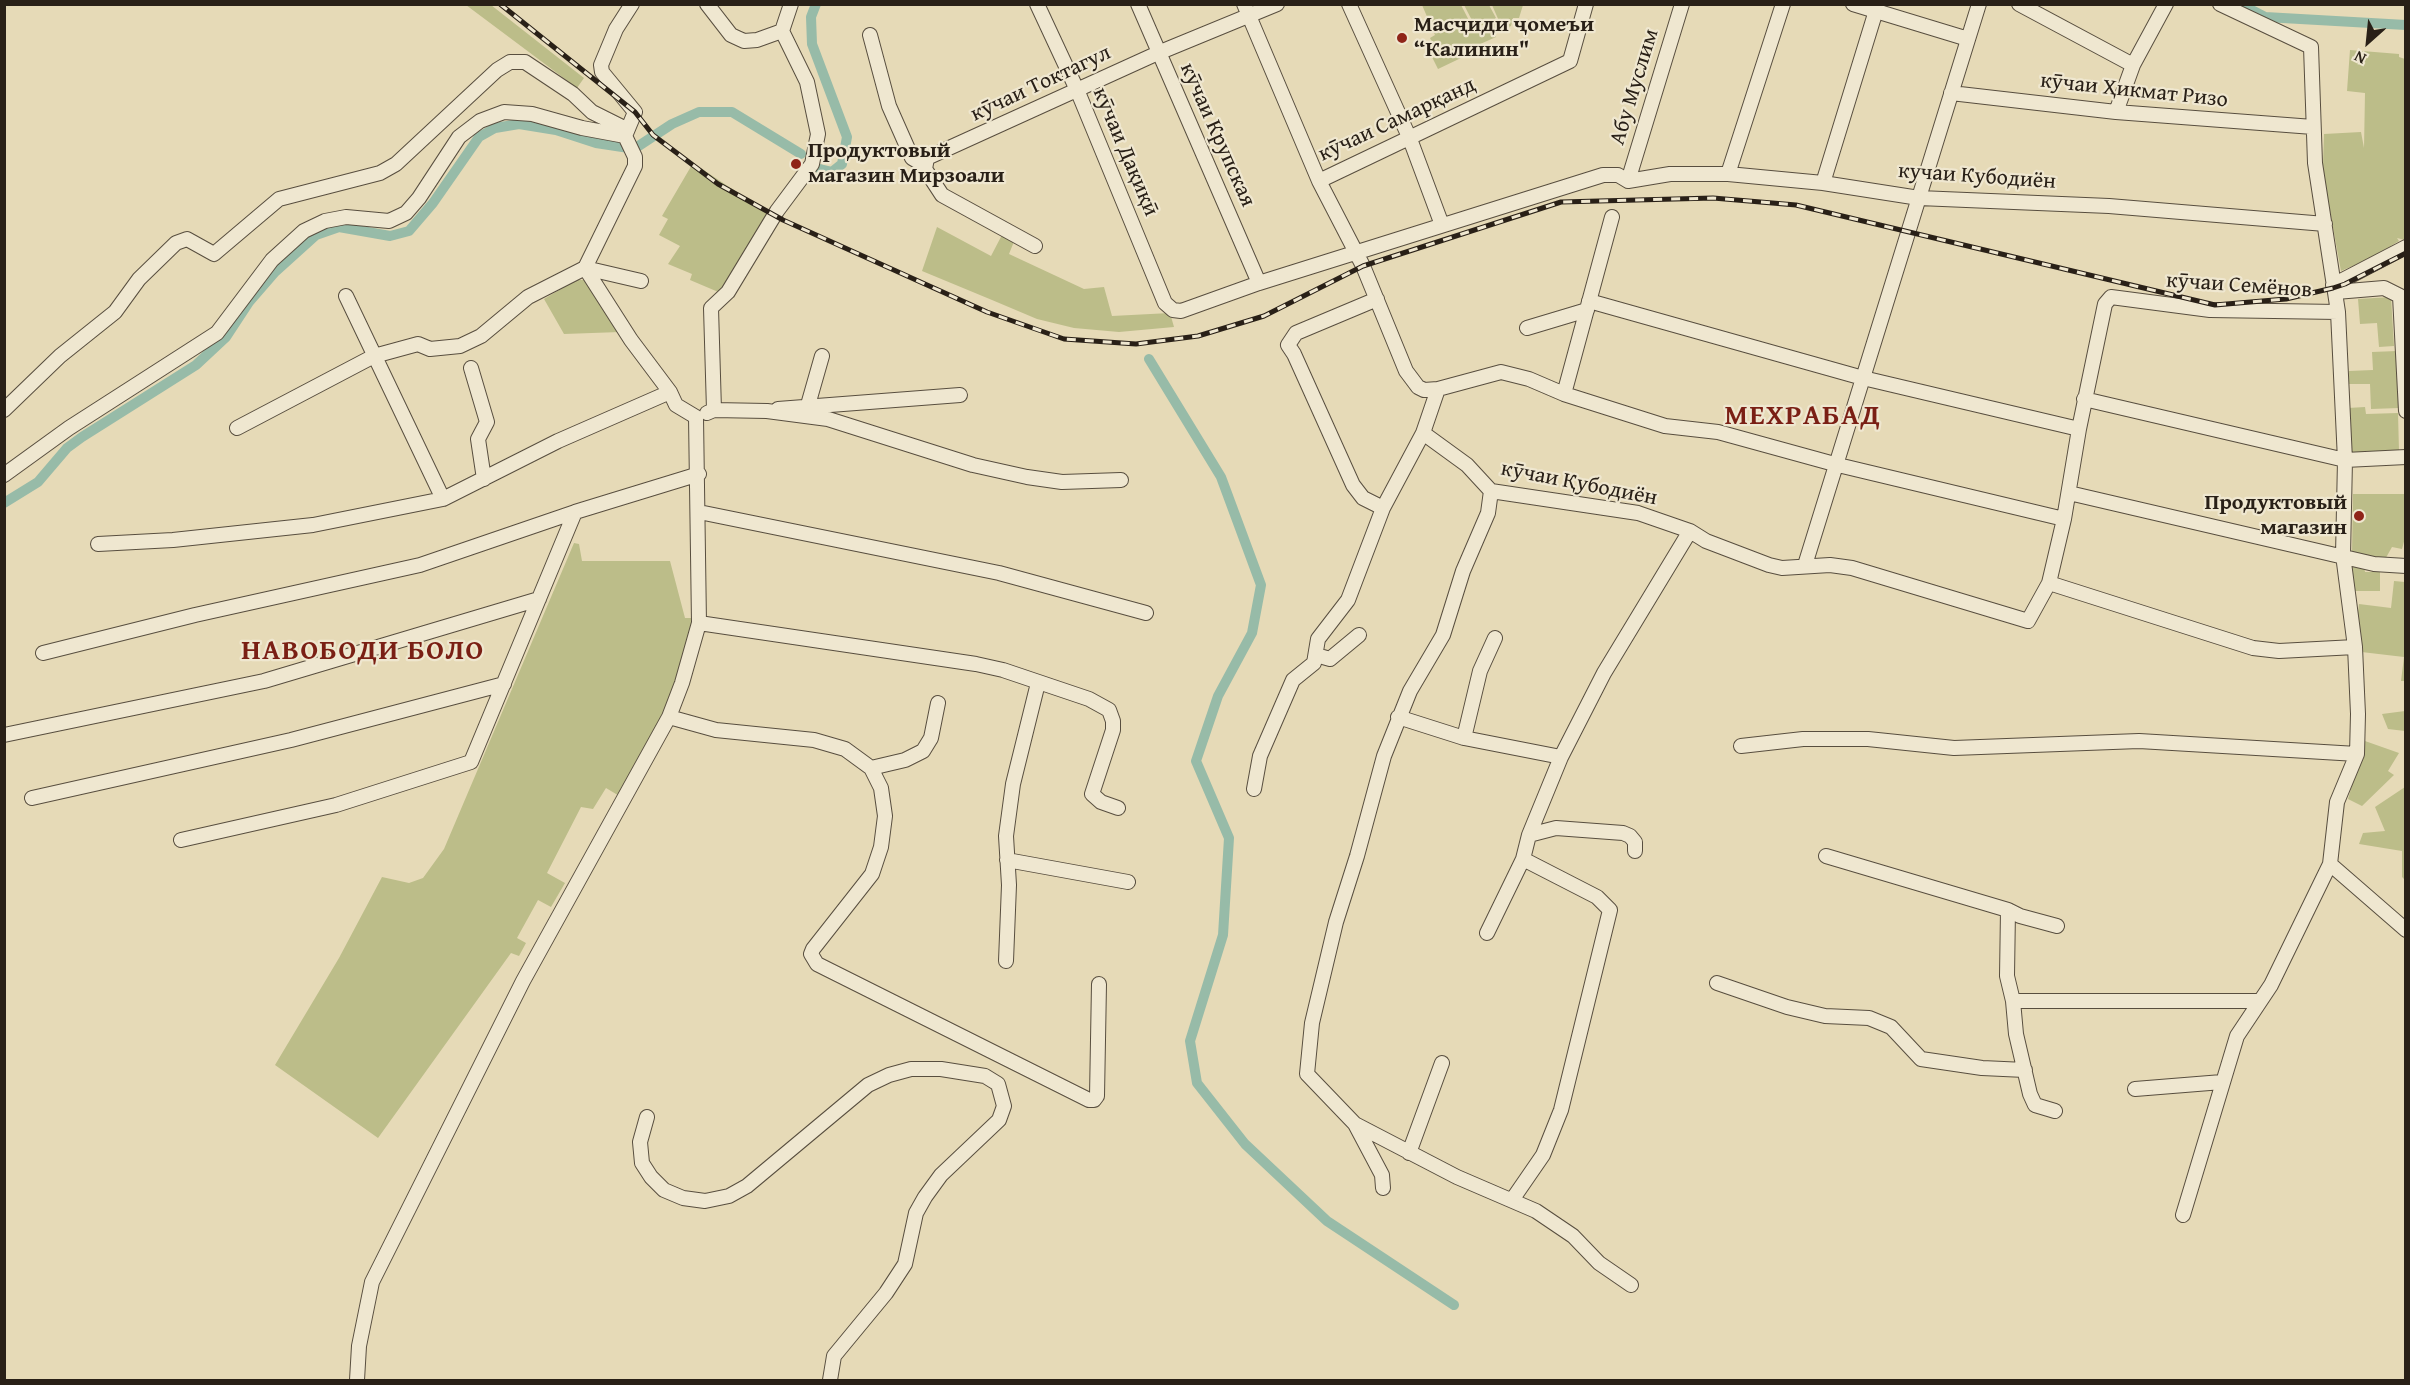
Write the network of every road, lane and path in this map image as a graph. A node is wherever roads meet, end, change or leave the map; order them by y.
1 (632, 4) edge
2 (707, 4) edge
3 (791, 4) edge
4 (1037, 4) edge
5 (1138, 4) edge
6 (1277, 4) edge
7 (1349, 4) edge
8 (1586, 4) edge
9 (1682, 4) edge
10 (1783, 4) edge
11 (1853, 4) edge
12 (1979, 4) edge
13 (2019, 4) edge
14 (2166, 4) edge
15 (2220, 4) edge
16 (1877, 8) edge
17 (1247, 11) edge
18 (782, 31) junction
19 (870, 35) dead end
20 (1968, 39) junction
21 (1158, 52) junction
22 (2133, 65) junction
23 (1077, 92) junction
24 (1951, 93) junction
25 (2116, 112) junction
26 (2313, 127) junction
27 (626, 133) junction
28 (1410, 139) junction
29 (924, 165) junction
30 (1728, 174) junction
31 (1319, 180) junction
32 (1628, 181) junction
33 (1823, 183) junction
34 (1919, 198) junction
35 (1612, 217) dead end
36 (2325, 224) junction
37 (1442, 225) junction
38 (1035, 246) dead end
39 (2406, 247) edge
40 (1356, 253) junction
41 (585, 268) junction
42 (641, 281) dead end
43 (1259, 283) junction
44 (2334, 288) junction
45 (346, 296) dead end
46 (1377, 299) junction
47 (1588, 306) junction
48 (1178, 311) joint
49 (2338, 312) junction
50 (1527, 328) dead end
51 (374, 356) junction
52 (822, 356) dead end
53 (471, 368) dead end
54 (1863, 378) junction
55 (1438, 389) junction
56 (670, 392) junction
57 (1564, 394) junction
58 (960, 395) dead end
59 (2084, 399) junction
60 (808, 405) junction
61 (4, 410) edge
62 (714, 410) junction
63 (767, 411) junction
64 (2406, 411) edge
65 (696, 417) junction
66 (237, 428) dead end
67 (2079, 429) junction
68 (1423, 433) junction
69 (2406, 457) edge
70 (2345, 460) junction
71 (1838, 465) junction
72 (699, 474) junction
73 (4, 475) edge
74 (484, 479) junction
75 (1121, 480) dead end
76 (1491, 490) junction
77 (2069, 493) junction
78 (443, 499) junction
79 (1383, 508) junction
80 (575, 512) junction
81 (699, 512) junction
82 (2064, 519) junction
83 (1690, 531) junction
84 (99, 544) dead end
85 (2343, 555) junction
86 (1805, 565) junction
87 (2406, 566) edge
88 (2049, 583) junction
89 (539, 599) junction
90 (1146, 613) dead end
91 (699, 623) junction
92 (1359, 635) dead end
93 (1495, 638) dead end
94 (2355, 647) junction
95 (43, 653) dead end
96 (1316, 656) junction
97 (1038, 683) junction
98 (504, 684) junction
99 (938, 703) dead end
100 (669, 717) junction
101 (1398, 717) junction
102 (4, 735) edge
103 (1464, 738) junction
104 (1741, 746) dead end
105 (2357, 754) junction
106 (1560, 757) junction
107 (871, 768) junction
108 (1254, 789) dead end
109 (32, 798) dead end
110 (1118, 808) dead end
111 (1529, 835) junction
112 (181, 840) dead end
113 (1635, 852) dead end
114 (1826, 856) dead end
115 (1007, 860) junction
116 (1523, 860) junction
117 (2330, 864) junction
118 (1128, 882) dead end
119 (2008, 910) junction
120 (2057, 926) dead end
121 (2406, 930) edge
122 (1487, 933) dead end
123 (1006, 961) dead end
124 (1099, 984) dead end
125 (1717, 984) dead end
126 (2013, 1001) junction
127 (2260, 1001) junction
128 (1442, 1063) dead end
129 (2025, 1070) junction
130 (2222, 1083) junction
131 (2135, 1089) dead end
132 (2055, 1111) dead end
133 (647, 1117) dead end
134 (1355, 1124) junction
135 (1409, 1152) junction
136 (1383, 1188) dead end
137 (1512, 1200) junction
138 (2183, 1215) dead end
139 (1631, 1285) dead end
140 (357, 1380) edge
141 (830, 1380) edge

1 - 27 street
2 - 18 street
3 - 18 street
4 - 23 street, кӯчаи Дақиқӣ
5 - 21 street, кӯчаи Крупская
6 - 17 street, кӯчаи Токтагул
7 - 28 street
8 - 28 street, кӯчаи Самарқанд
9 - 32 street, Абу Муслим
10 - 30 street
11 - 16 street
12 - 20 street
13 - 22 street
14 - 22 street
15 - 26 street
16 - 20 street
16 - 33 street
17 - 21 street, кӯчаи Токтагул
17 - 31 street
18 - 62 street
19 - 29 street
20 - 24 street
21 - 23 street, кӯчаи Токтагул
21 - 43 street, кӯчаи Крупская
22 - 25 street
23 - 29 street, кӯчаи Токтагул
23 - 48 street, кӯчаи Дақиқӣ
24 - 25 street, кӯчаи Ҳикмат Ризо
24 - 34 street
25 - 26 street, кӯчаи Ҳикмат Ризо
26 - 36 street
27 - 41 street
27 - 61 street
27 - 73 street
28 - 31 street, кӯчаи Самарқанд
28 - 37 street
29 - 38 street
30 - 32 street, кучаи Кубодиён
30 - 33 street, кучаи Кубодиён
31 - 40 street
32 - 37 street, кучаи Кубодиён
33 - 34 street, кучаи Кубодиён
34 - 36 street, кучаи Кубодиён
34 - 54 street
35 - 47 street
36 - 44 street
37 - 40 street, кучаи Кубодиён
39 - 44 street
40 - 43 street, кучаи Кубодиён
40 - 46 street
41 - 42 street
41 - 51 street
41 - 56 street
43 - 48 street, кучаи Кубодиён
44 - 49 street
44 - 64 street
45 - 51 street
46 - 55 street
46 - 79 street
47 - 50 street
47 - 54 street
47 - 57 street
49 - 59 street, кӯчаи Семёнов
49 - 70 street
51 - 66 street
51 - 78 street
52 - 60 street
53 - 74 street
54 - 67 street
54 - 71 street
55 - 57 street
55 - 68 street
56 - 65 street
56 - 74 street
57 - 71 street
58 - 60 street
59 - 67 street
59 - 70 street
60 - 63 street
62 - 63 street
62 - 65 street
63 - 75 street
65 - 72 street
67 - 77 street
68 - 76 street, кӯчаи Қубодиён
68 - 79 street
69 - 70 street
70 - 85 street
71 - 82 street
71 - 86 street
72 - 80 street
72 - 81 street
74 - 78 street
76 - 83 street, кӯчаи Қубодиён
76 - 101 street
77 - 82 street
77 - 85 street
78 - 84 street
79 - 96 street
80 - 89 street
80 - 95 street
81 - 90 street
81 - 91 street
82 - 88 street
83 - 86 street, кӯчаи Қубодиён
83 - 106 street
85 - 87 street
85 - 94 street
86 - 88 street, кӯчаи Қубодиён
88 - 94 street
89 - 98 street
89 - 102 street
91 - 97 street
91 - 100 street
92 - 96 street
93 - 103 street
94 - 105 street
96 - 108 street
97 - 110 street
97 - 115 street
98 - 109 street
98 - 112 street
99 - 107 street
100 - 107 street
100 - 140 street
101 - 103 street
101 - 134 street
103 - 106 street
104 - 105 street
105 - 117 street
106 - 111 street
107 - 124 street
111 - 113 street
111 - 116 street
114 - 119 street
115 - 118 street
115 - 123 street
116 - 122 street
116 - 137 street
117 - 121 street
117 - 127 street
119 - 120 street
119 - 126 street
125 - 129 street
126 - 127 street
126 - 129 street
127 - 130 street
128 - 135 street
129 - 132 street
130 - 131 street
130 - 138 street
133 - 141 street
134 - 135 street
134 - 136 street
135 - 137 street
137 - 139 street

